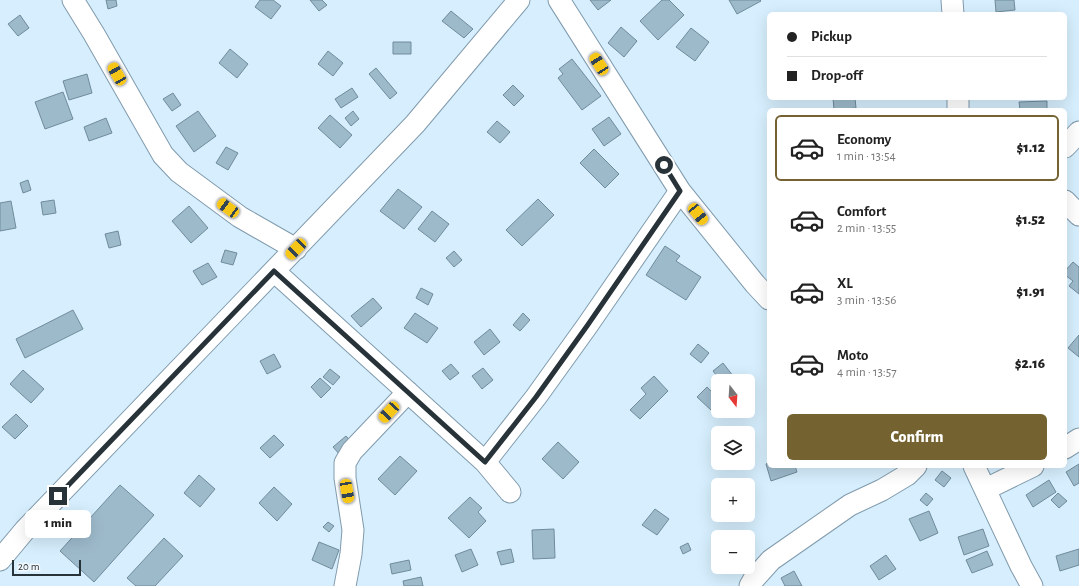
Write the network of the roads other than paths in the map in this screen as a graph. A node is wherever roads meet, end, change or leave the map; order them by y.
1 (73, 0) edge
2 (519, 0) edge
3 (559, 0) edge
4 (952, 0) edge
5 (953, 12) edge
6 (1079, 132) edge
7 (1067, 145) edge
8 (680, 191) junction
9 (1067, 203) edge
10 (1079, 215) edge
11 (296, 249) junction
12 (274, 271) junction
13 (767, 298) edge
14 (408, 392) junction
15 (1079, 439) edge
16 (1067, 447) edge
17 (485, 462) junction
18 (914, 468) edge
19 (975, 468) edge
20 (1029, 468) edge
21 (986, 489) junction
22 (510, 492) dead end
23 (0, 560) edge
24 (344, 586) edge
25 (750, 586) edge
26 (1032, 586) edge

1 - 11 street
2 - 11 street
3 - 8 street
4 - 5 street
6 - 7 street
8 - 13 street
8 - 17 street
9 - 10 street
11 - 12 street
12 - 14 street
12 - 23 street
14 - 17 street
14 - 24 street
15 - 16 street
17 - 22 street
18 - 25 street
19 - 21 street
20 - 21 street
21 - 26 street

